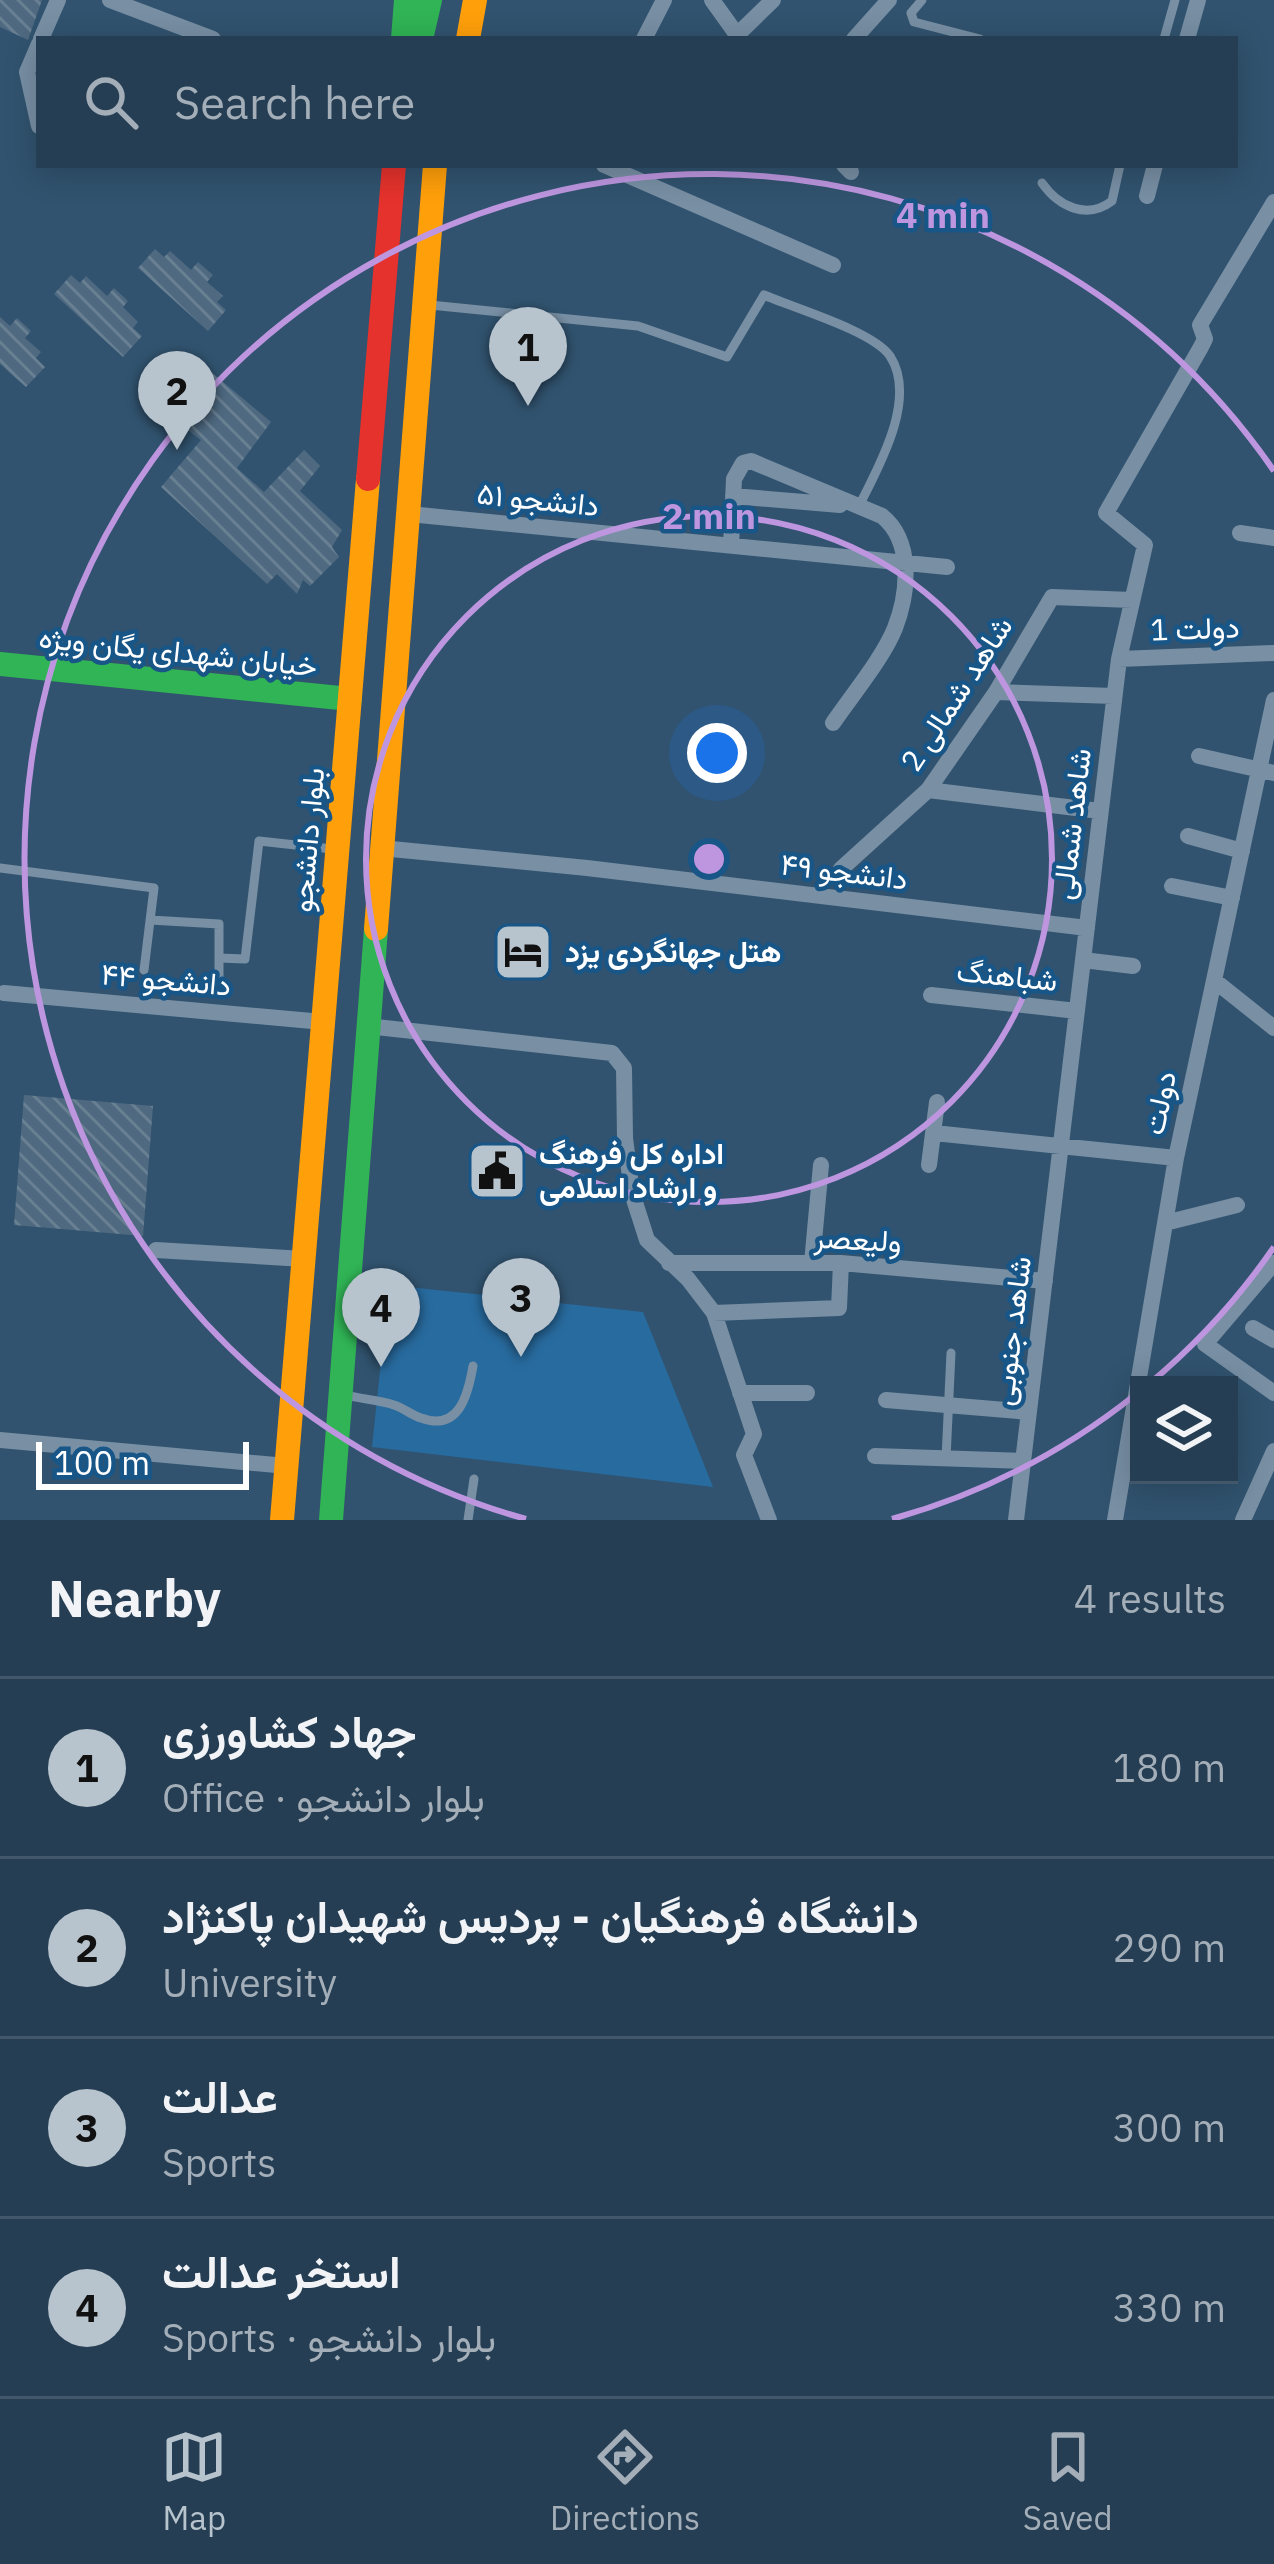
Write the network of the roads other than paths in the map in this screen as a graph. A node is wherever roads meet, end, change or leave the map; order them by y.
1 (58, 0) edge
2 (110, 0) edge
3 (406, 0) edge
4 (430, 0) edge
5 (455, 0) edge
6 (475, 0) edge
7 (664, 0) edge
8 (712, 0) edge
9 (772, 0) edge
10 (890, 0) edge
11 (922, 0) edge
12 (1175, 0) edge
13 (1198, 0) edge
14 (416, 35) edge
15 (43, 36) edge
16 (205, 36) edge
17 (449, 36) edge
18 (469, 36) edge
19 (645, 36) edge
20 (737, 36) edge
21 (739, 36) edge
22 (857, 36) edge
23 (968, 36) edge
24 (1165, 36) edge
25 (1188, 36) edge
26 (36, 51) edge
27 (36, 112) edge
28 (394, 168) edge
29 (435, 168) edge
30 (618, 168) edge
31 (1119, 168) edge
32 (1154, 168) edge
33 (1042, 183) dead end
34 (1147, 196) dead end
35 (1274, 202) edge
36 (833, 265) dead end
37 (424, 304) junction
38 (734, 496) junction
39 (859, 506) junction
40 (410, 514) junction
41 (1240, 533) dead end
42 (1274, 538) edge
43 (731, 546) junction
44 (907, 563) junction
45 (947, 567) dead end
46 (1132, 601) junction
47 (1274, 653) edge
48 (1118, 659) junction
49 (0, 664) edge
50 (995, 692) junction
51 (1114, 696) junction
52 (350, 699) junction
53 (1274, 700) edge
54 (833, 723) dead end
55 (1198, 756) dead end
56 (1267, 770) edge
57 (928, 790) junction
58 (1100, 811) junction
59 (1188, 836) dead end
60 (381, 848) junction
61 (338, 850) junction
62 (1243, 851) junction
63 (0, 868) edge
64 (841, 869) dead end
65 (1172, 886) dead end
66 (1232, 898) junction
67 (150, 920) junction
68 (1087, 928) junction
69 (219, 958) junction
70 (1083, 960) junction
71 (1133, 966) dead end
72 (144, 970) dead end
73 (219, 977) dead end
74 (1214, 980) junction
75 (4, 993) dead end
76 (931, 995) dead end
77 (1077, 1011) junction
78 (323, 1022) junction
79 (367, 1026) junction
80 (1274, 1028) edge
81 (937, 1102) dead end
82 (934, 1133) junction
83 (1060, 1149) junction
84 (1176, 1158) junction
85 (821, 1165) dead end
86 (929, 1165) dead end
87 (1237, 1205) dead end
88 (1166, 1223) junction
89 (156, 1250) dead end
90 (304, 1259) junction
91 (668, 1263) junction
92 (812, 1263) junction
93 (841, 1263) junction
94 (1274, 1263) edge
95 (1045, 1281) junction
96 (1267, 1282) edge
97 (714, 1313) junction
98 (1252, 1328) dead end
99 (1274, 1340) edge
100 (951, 1353) dead end
101 (473, 1366) dead end
102 (807, 1393) dead end
103 (1274, 1393) edge
104 (340, 1394) junction
105 (740, 1394) junction
106 (886, 1400) dead end
107 (949, 1406) junction
108 (1029, 1412) junction
109 (0, 1440) edge
110 (875, 1456) dead end
111 (946, 1458) junction
112 (1272, 1458) edge
113 (1023, 1461) junction
114 (287, 1466) junction
115 (474, 1479) dead end
116 (282, 1520) edge
117 (331, 1520) edge
118 (468, 1520) edge
119 (769, 1520) edge
120 (1016, 1520) edge
121 (1115, 1520) edge
122 (1243, 1520) edge

1 - 15 street
2 - 16 street
3 - 14 main road
4 - 14 main road
5 - 17 main road
6 - 18 main road
7 - 19 street
8 - 20 street
9 - 21 street
10 - 22 street
11 - 23 lane
12 - 24 lane
13 - 25 street
26 - 27 street
28 - 52 main road, بلوار دانشجو
29 - 37 main road
30 - 36 street
31 - 33 lane
32 - 34 street
35 - 46 street, شاهد شمالی
37 - 39 lane
37 - 40 main road
38 - 39 street
38 - 39 street
38 - 43 street
39 - 44 street
40 - 43 street, دانشجو ۵۱
40 - 60 main road
41 - 42 street
43 - 44 street, دانشجو ۵۱
44 - 45 street, دانشجو ۵۱
44 - 54 street
46 - 48 street, شاهد شمالی
46 - 50 street, شاهد شمالی 2
47 - 48 street, دولت 1
48 - 51 street, شاهد شمالی
49 - 52 main road, خیابان شهدای یگان ویژه
50 - 51 street
50 - 57 street, شاهد شمالی 2
51 - 58 street, شاهد شمالی
52 - 61 main road, بلوار دانشجو
53 - 56 street, دولت
55 - 56 street
56 - 62 street, دولت
57 - 58 street
57 - 64 street, شاهد شمالی 2
58 - 68 street, شاهد شمالی
59 - 62 street
60 - 68 street, دانشجو ۴۹
60 - 79 main road
61 - 69 lane
61 - 78 main road, بلوار دانشجو
62 - 66 street, دولت
63 - 67 lane
65 - 66 street
66 - 74 street, دولت
67 - 69 lane
67 - 72 lane
68 - 70 street, شاهد شمالی
69 - 73 lane
70 - 71 street
70 - 77 street, شاهد شمالی
74 - 80 street
74 - 84 street, دولت
75 - 78 street, دانشجو ۴۴
76 - 77 street, شباهنگ
77 - 83 street, شاهد شمالی
78 - 90 main road, بلوار دانشجو
79 - 91 street
79 - 104 main road
81 - 82 street
82 - 83 street
82 - 86 street
83 - 84 street
83 - 95 street, شاهد جنوبی
84 - 88 street, دولت
85 - 92 street
87 - 88 street
88 - 121 street, دولت
89 - 90 street
90 - 114 main road, بلوار دانشجو
91 - 92 street, ولیعصر
91 - 97 street
92 - 93 street, ولیعصر
93 - 95 street, ولیعصر
93 - 97 street
94 - 96 street
95 - 108 street, شاهد جنوبی
96 - 103 street
97 - 105 street
98 - 99 street
100 - 107 lane
101 - 104 lane
102 - 105 street
104 - 117 main road
105 - 119 street
106 - 107 street
107 - 108 street
107 - 111 lane
108 - 113 street, شاهد جنوبی
109 - 114 street
110 - 111 street
111 - 113 street
112 - 122 street
113 - 120 street, شاهد جنوبی
114 - 116 main road, بلوار دانشجو
115 - 118 lane

